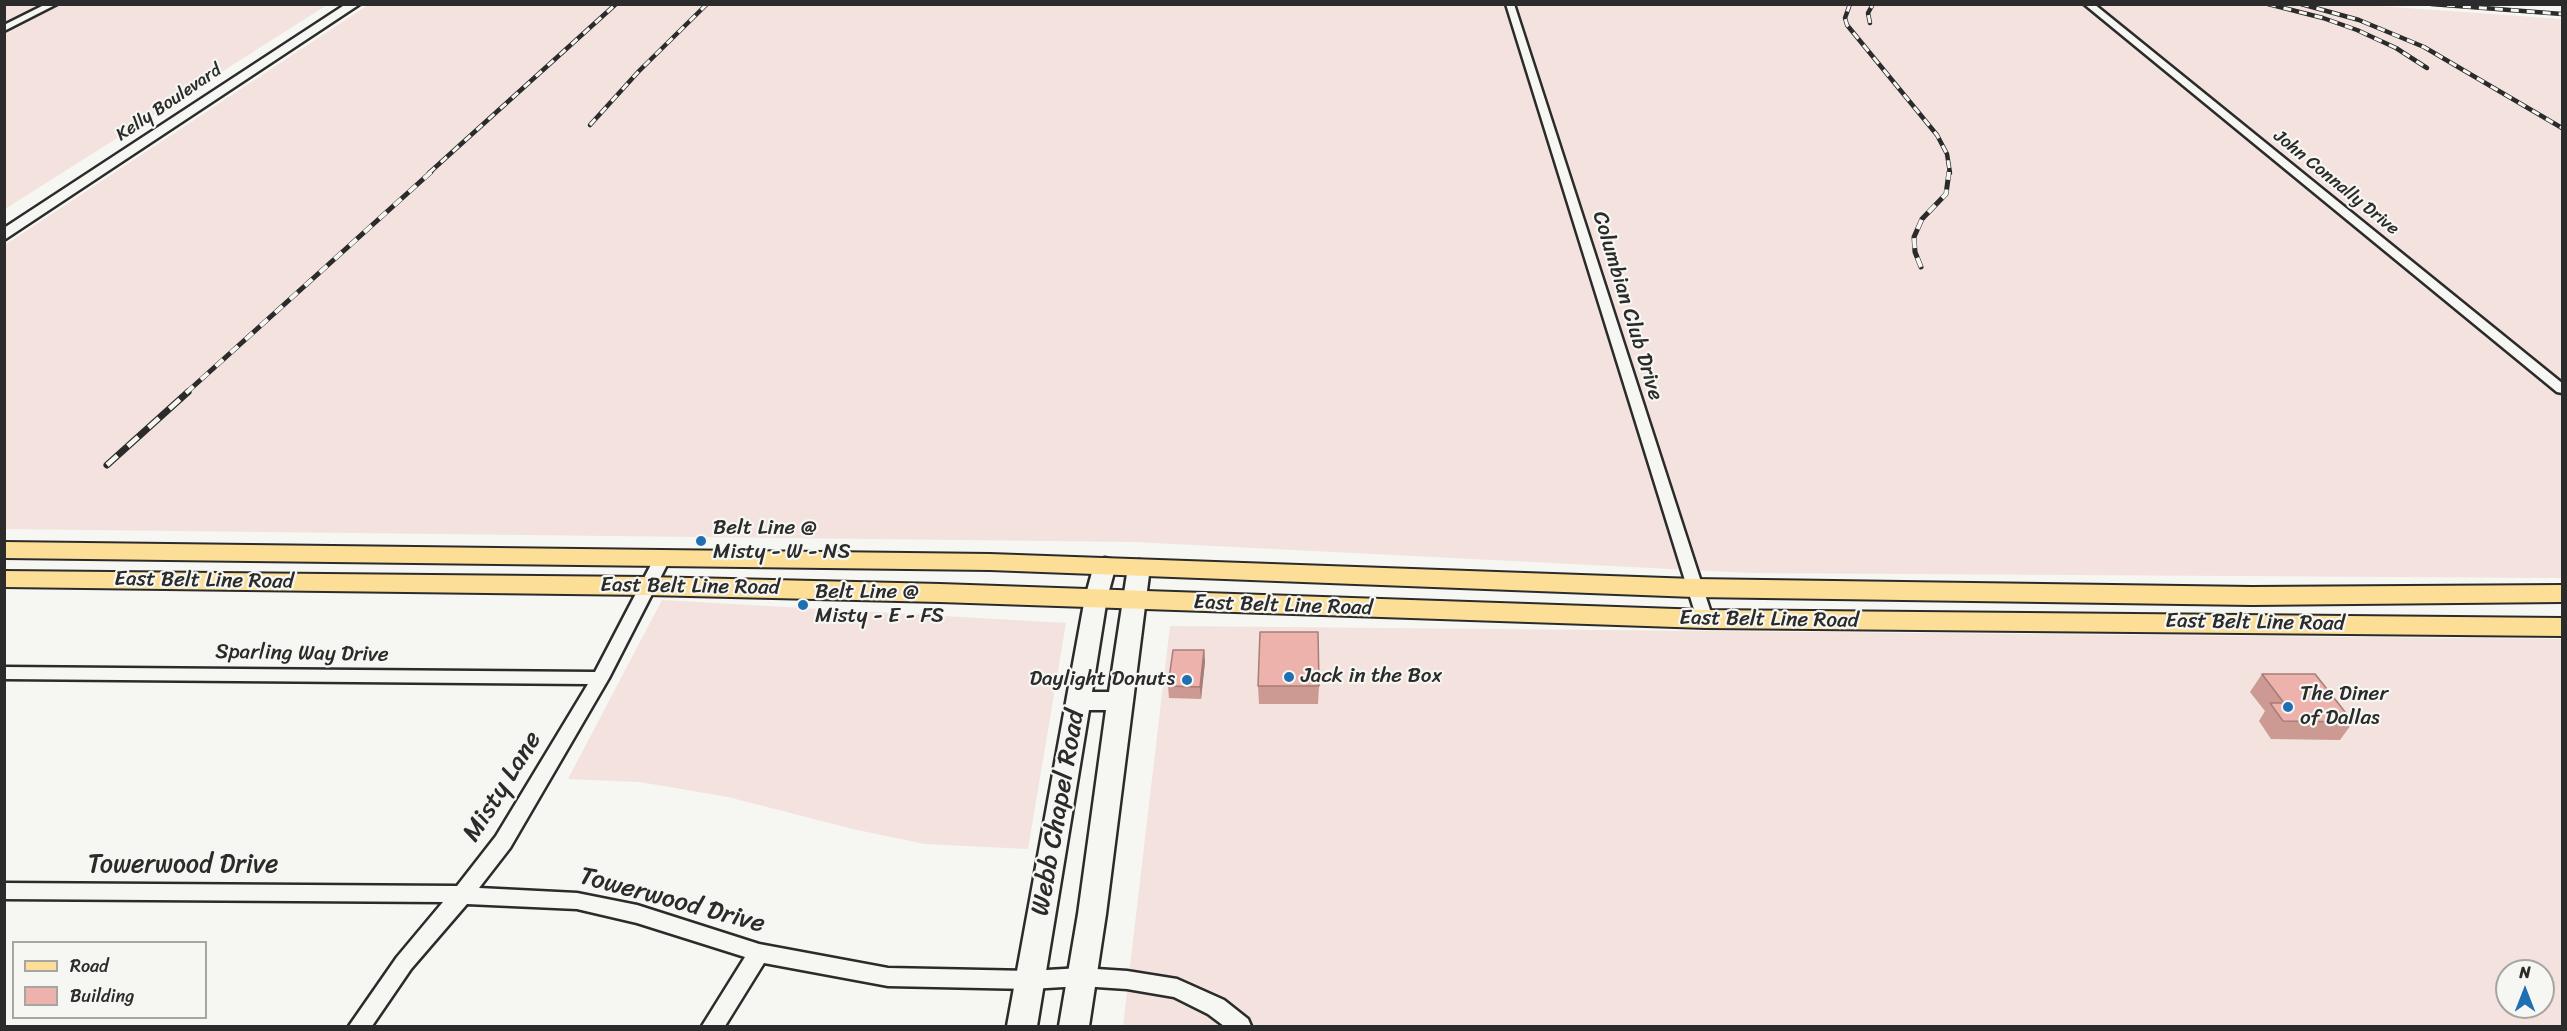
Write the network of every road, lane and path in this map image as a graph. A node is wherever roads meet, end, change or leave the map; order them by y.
1 (53, 4) edge
2 (355, 4) edge
3 (1510, 4) edge
4 (2088, 4) edge
5 (338, 10) edge
6 (4, 29) edge
7 (161, 118) junction
8 (183, 118) junction
9 (4, 218) edge
10 (4, 235) edge
11 (2562, 389) edge
12 (4, 550) edge
13 (77, 550) junction
14 (663, 557) junction
15 (1105, 565) junction
16 (1139, 567) junction
17 (4, 579) edge
18 (47, 579) junction
19 (647, 586) junction
20 (1694, 588) junction
21 (2562, 594) edge
22 (2252, 596) junction
23 (1096, 598) junction
24 (1133, 600) junction
25 (1705, 620) junction
26 (2272, 623) junction
27 (2562, 627) edge
28 (4, 673) edge
29 (600, 678) junction
30 (1078, 701) junction
31 (1119, 701) junction
32 (4, 891) edge
33 (462, 895) junction
34 (759, 953) junction
35 (1081, 977) junction
36 (1030, 980) junction
37 (360, 1026) edge
38 (713, 1026) edge
39 (1022, 1026) edge
40 (1074, 1026) edge
41 (1239, 1026) edge

1 - 6 street
2 - 5 street, Kelly Boulevard
3 - 20 street, Columbian Club Drive
4 - 11 street, John Connally Drive
5 - 7 street, Kelly Boulevard
5 - 8 street, Kelly Boulevard
7 - 8 street
7 - 9 street, Kelly Boulevard
8 - 10 street, Kelly Boulevard
12 - 13 main road, East Belt Line Road
13 - 14 main road, East Belt Line Road
13 - 18 main road
14 - 15 main road, East Belt Line Road
14 - 19 street, Misty Lane
15 - 16 main road, East Belt Line Road
15 - 23 street, Webb Chapel Road
16 - 20 main road, East Belt Line Road
16 - 24 street, Webb Chapel Road
17 - 18 main road, East Belt Line Road
18 - 19 main road, East Belt Line Road
19 - 23 main road, East Belt Line Road
19 - 29 street, Misty Lane
20 - 22 main road, East Belt Line Road
20 - 25 street, Columbian Club Drive
21 - 22 main road, East Belt Line Road
22 - 26 main road
23 - 24 main road, East Belt Line Road
23 - 30 street, Webb Chapel Road
24 - 25 main road, East Belt Line Road
24 - 31 street, Webb Chapel Road
25 - 26 main road, East Belt Line Road
26 - 27 main road, East Belt Line Road
28 - 29 street, Sparling Way Drive
29 - 33 street, Misty Lane
30 - 31 street
30 - 36 street, Webb Chapel Road
31 - 35 street, Webb Chapel Road
32 - 33 street, Towerwood Drive
33 - 34 street, Towerwood Drive
33 - 37 street, Misty Lane
34 - 36 street, Towerwood Drive
34 - 38 street
35 - 36 street, Towerwood Drive
35 - 40 street, Webb Chapel Road
35 - 41 street, Towerwood Drive
36 - 39 street, Webb Chapel Road

